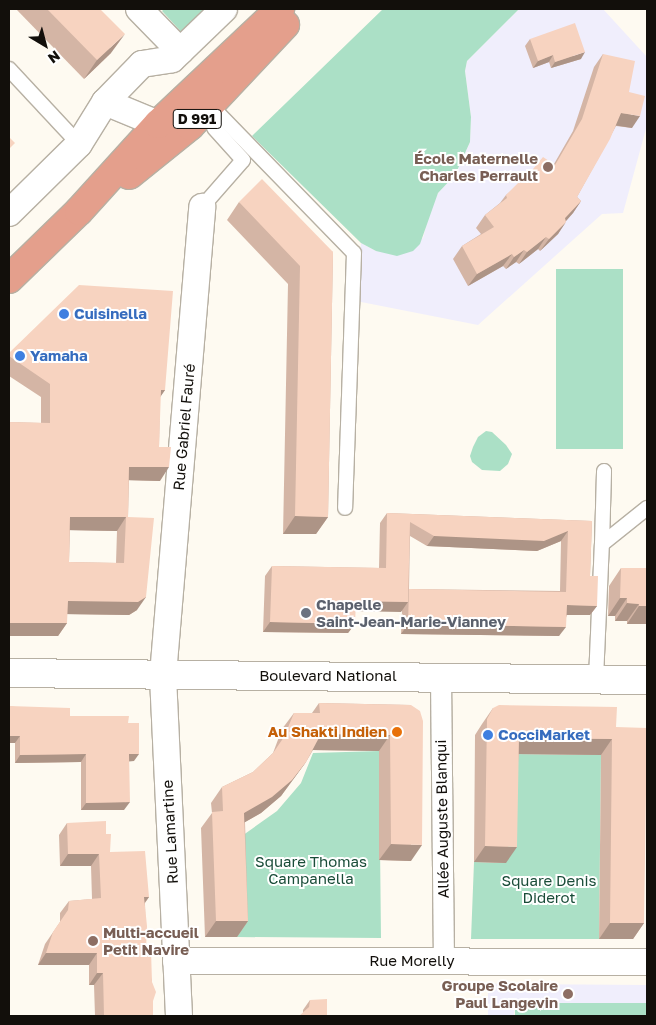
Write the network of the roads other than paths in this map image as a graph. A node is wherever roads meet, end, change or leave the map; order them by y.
1 (139, 9) edge
2 (224, 9) edge
3 (280, 9) edge
4 (298, 9) edge
5 (180, 51) junction
6 (9, 69) edge
7 (105, 102) junction
8 (212, 117) junction
9 (158, 124) junction
10 (79, 144) junction
11 (202, 207) joint
12 (79, 211) junction
13 (9, 212) edge
14 (9, 279) edge
15 (604, 471) dead end
16 (345, 508) dead end
17 (647, 508) edge
18 (602, 544) junction
19 (165, 648) joint
20 (9, 673) edge
21 (163, 675) junction
22 (441, 677) junction
23 (596, 679) junction
24 (647, 680) edge
25 (176, 961) junction
26 (444, 961) junction
27 (647, 962) edge
28 (179, 1016) edge

1 - 5 street
2 - 5 street
3 - 9 main road, D 991
4 - 8 main road, D 991
5 - 7 street
6 - 10 lane
7 - 9 street
7 - 10 street
8 - 11 lane
8 - 12 main road, D 991
8 - 16 lane
9 - 12 main road, D 991
10 - 13 street
11 - 19 street, Rue Gabriel Fauré
12 - 14 main road, D 991
15 - 18 lane
17 - 18 lane
18 - 23 lane
19 - 21 street, Rue Lamartine
20 - 21 street, Boulevard National
21 - 22 street, Boulevard National
21 - 25 street, Rue Lamartine
22 - 23 street, Boulevard National
22 - 26 street, Allée Auguste Blanqui
23 - 24 street, Boulevard National
25 - 26 street, Rue Morelly
25 - 28 street, Rue Lamartine
26 - 27 street, Rue Morelly

